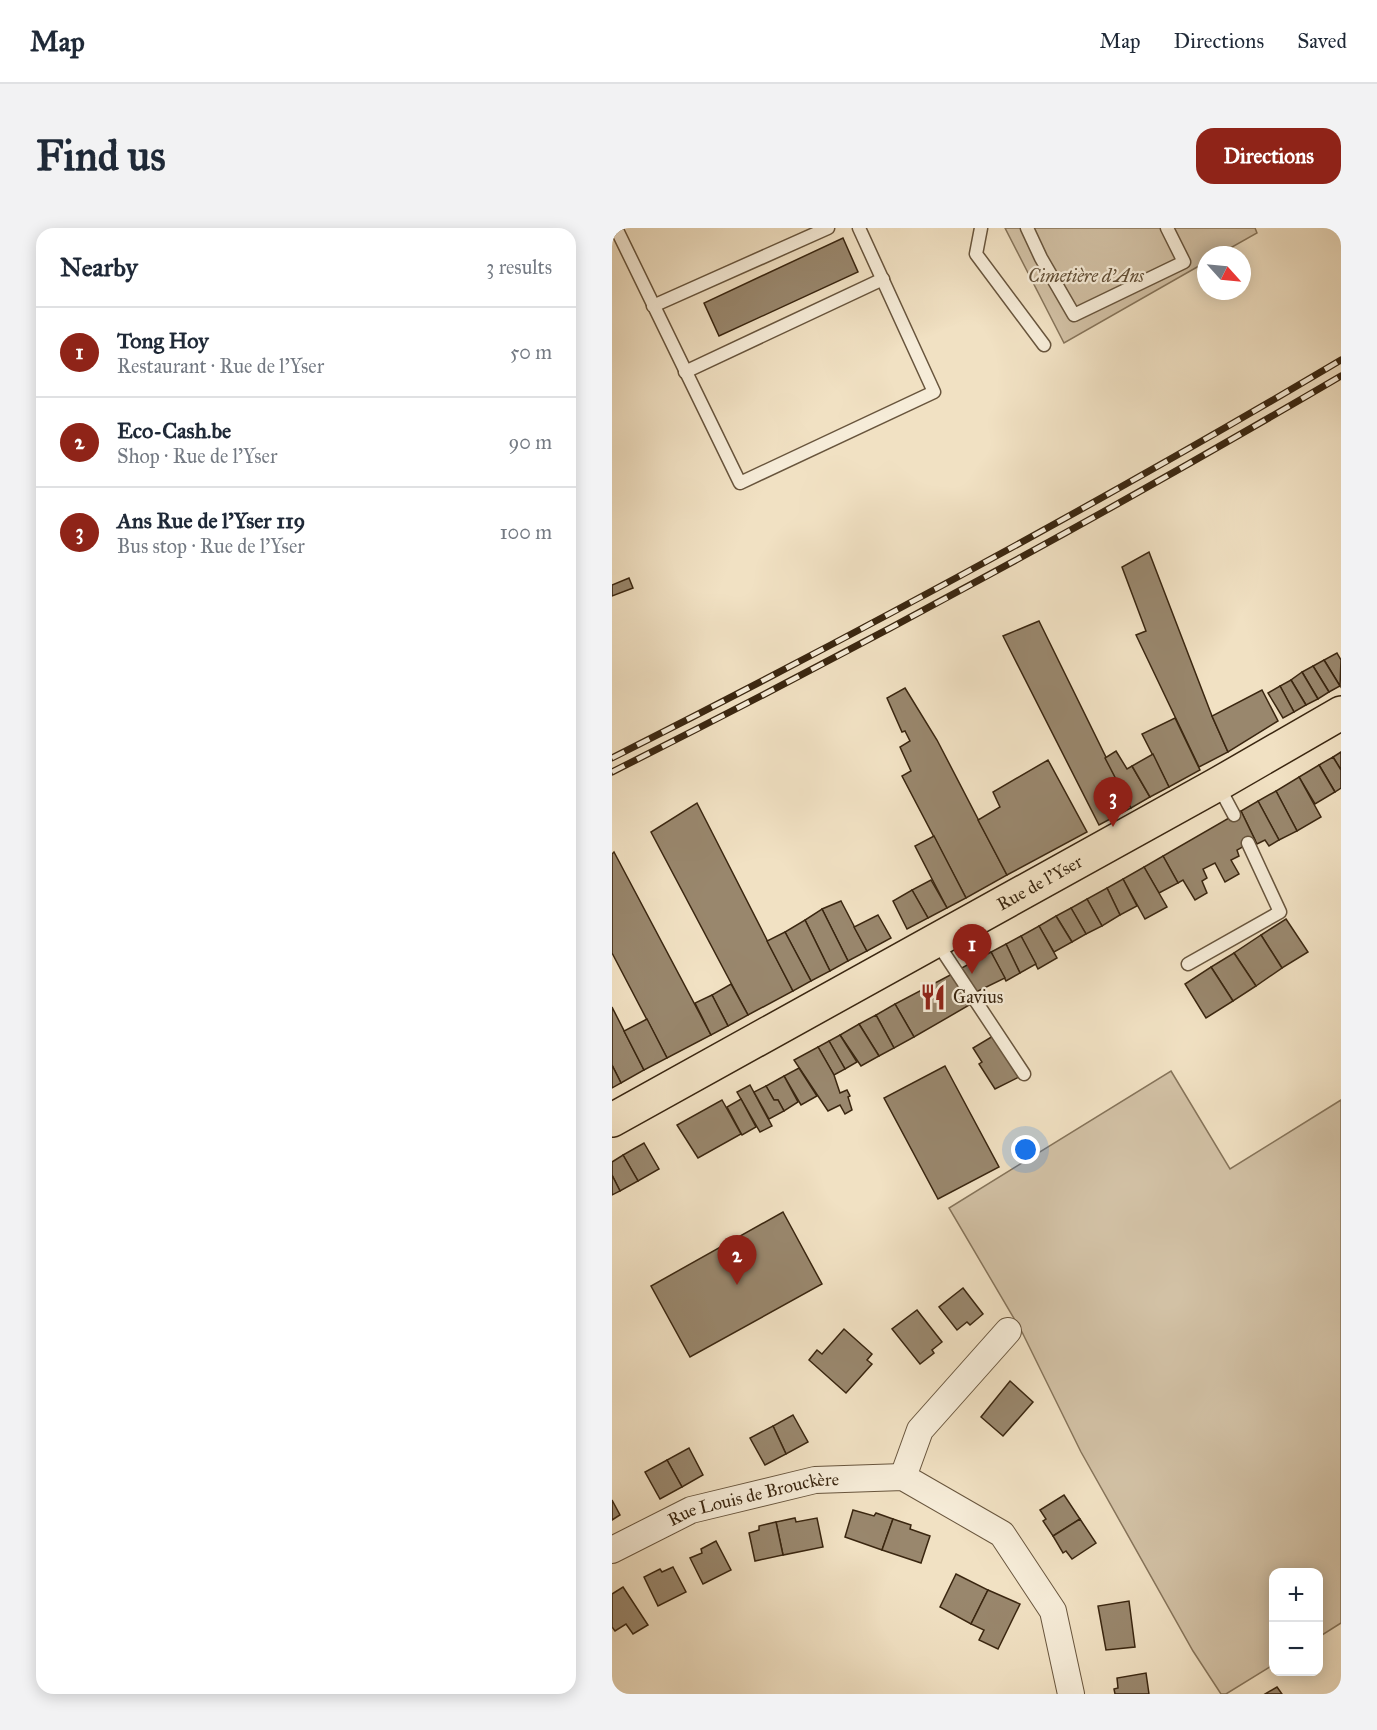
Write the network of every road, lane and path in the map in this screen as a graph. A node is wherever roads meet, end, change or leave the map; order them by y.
1 (616, 228) edge
2 (828, 228) edge
3 (860, 228) edge
4 (981, 228) edge
5 (1027, 228) edge
6 (1167, 228) edge
7 (883, 279) junction
8 (653, 306) junction
9 (1044, 345) dead end
10 (685, 372) junction
11 (1341, 713) edge
12 (1218, 784) junction
13 (1234, 815) dead end
14 (1248, 843) dead end
15 (936, 940) junction
16 (1188, 964) dead end
17 (1024, 1074) dead end
18 (612, 1120) edge
19 (1008, 1331) dead end
20 (903, 1477) junction
21 (612, 1550) edge
22 (1071, 1694) edge

1 - 8 lane
2 - 8 lane
3 - 7 lane
4 - 9 lane
5 - 6 lane
7 - 10 lane
7 - 10 lane
8 - 10 lane
11 - 12 main road, Rue de l'Yser
12 - 13 lane
12 - 15 main road, Rue de l'Yser
14 - 16 lane
15 - 17 lane
15 - 18 main road, Rue de l'Yser
19 - 20 street
20 - 21 street, Rue Louis de Brouckère
20 - 22 street

